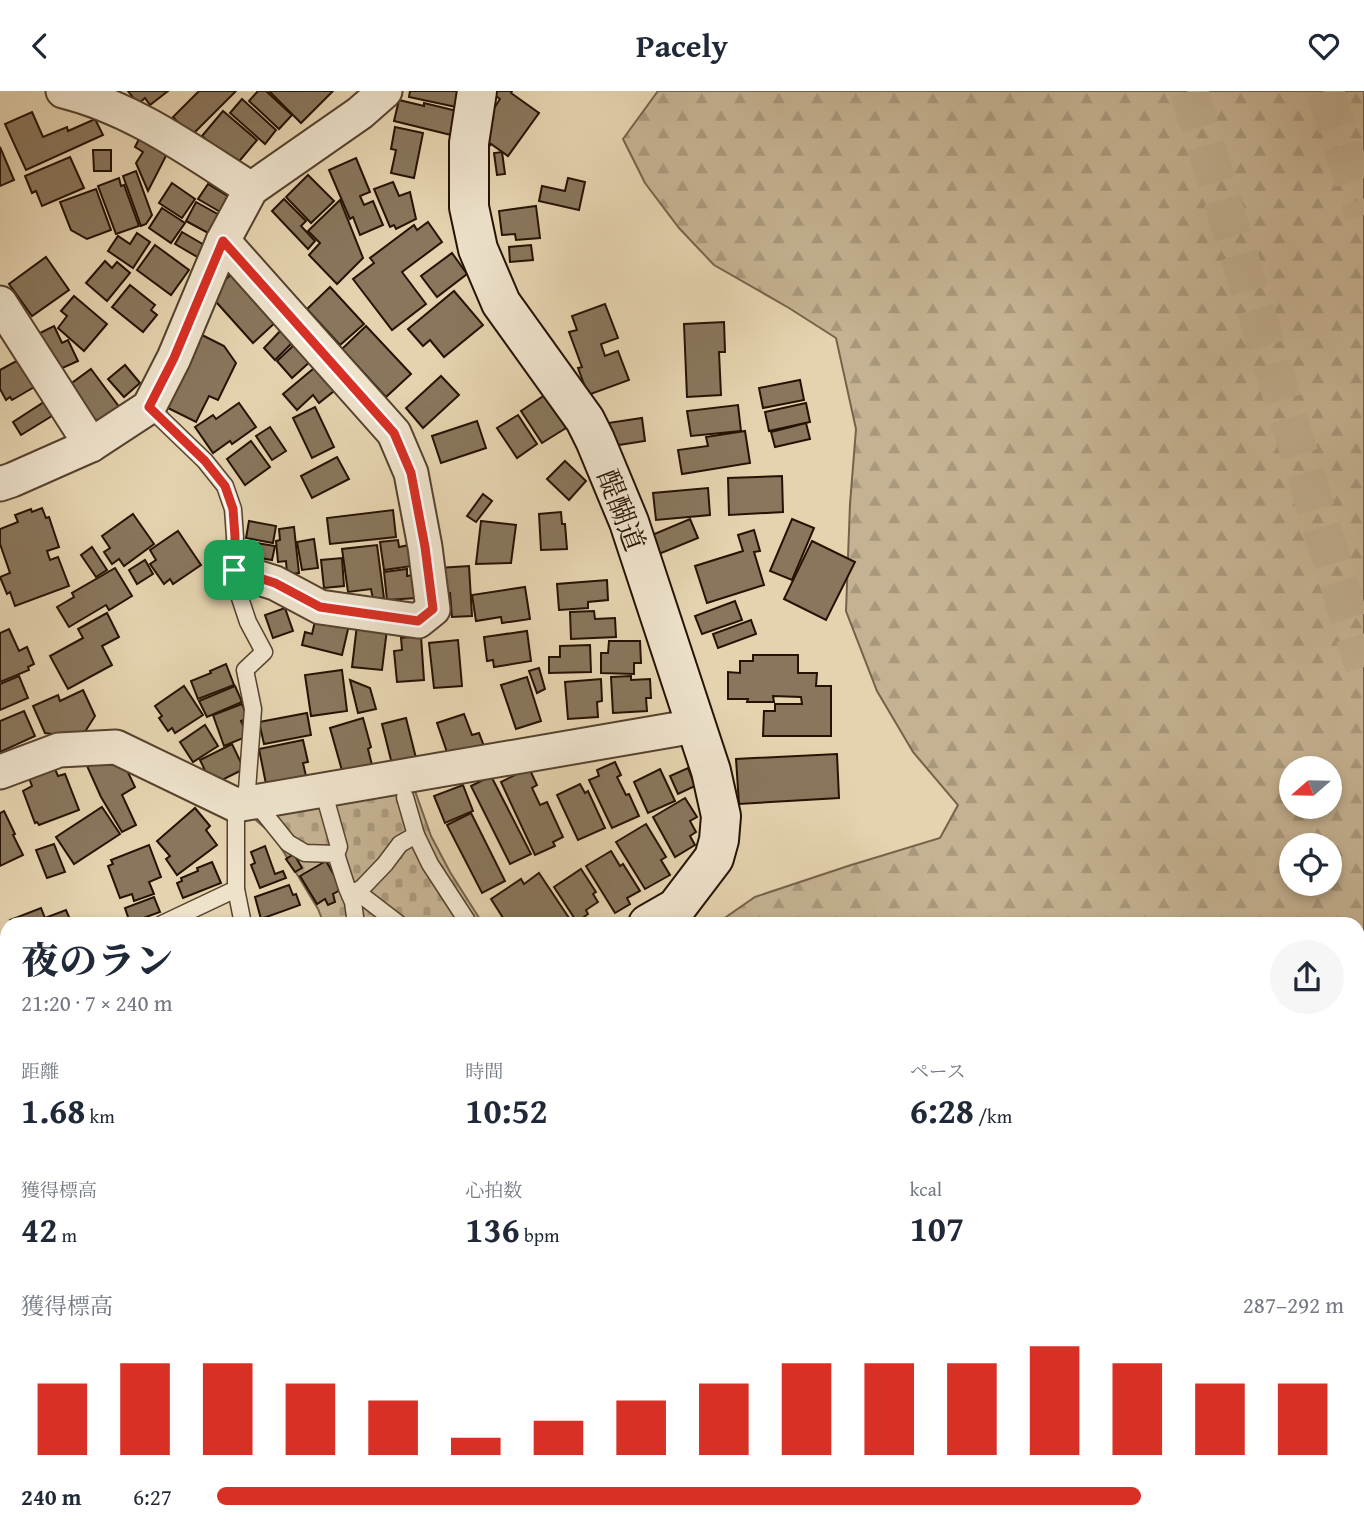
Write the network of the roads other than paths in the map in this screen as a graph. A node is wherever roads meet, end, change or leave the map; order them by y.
1 (63, 91) edge
2 (385, 91) edge
3 (477, 91) edge
4 (251, 189) junction
5 (223, 241) junction
6 (0, 303) edge
7 (149, 407) junction
8 (91, 445) junction
9 (0, 484) edge
10 (234, 570) junction
11 (695, 726) junction
12 (0, 772) edge
13 (323, 790) junction
14 (405, 797) dead end
15 (245, 803) junction
16 (416, 835) junction
17 (336, 854) junction
18 (236, 889) junction
19 (353, 893) junction
20 (177, 917) edge
21 (242, 917) edge
22 (355, 917) edge
23 (389, 917) edge
24 (464, 917) edge
25 (660, 917) edge

1 - 4 street
2 - 4 street
3 - 11 main road, 醍醐道
4 - 5 street
5 - 7 street
5 - 10 street
6 - 8 street
7 - 8 street
7 - 10 lane
8 - 9 street
10 - 15 lane
11 - 13 street
11 - 25 main road, 醍醐道
12 - 15 street
13 - 15 street
13 - 17 lane
14 - 16 lane
15 - 17 lane
15 - 18 lane
16 - 19 lane
16 - 24 lane
17 - 19 lane
18 - 20 lane
18 - 21 lane
19 - 22 lane
19 - 23 lane

